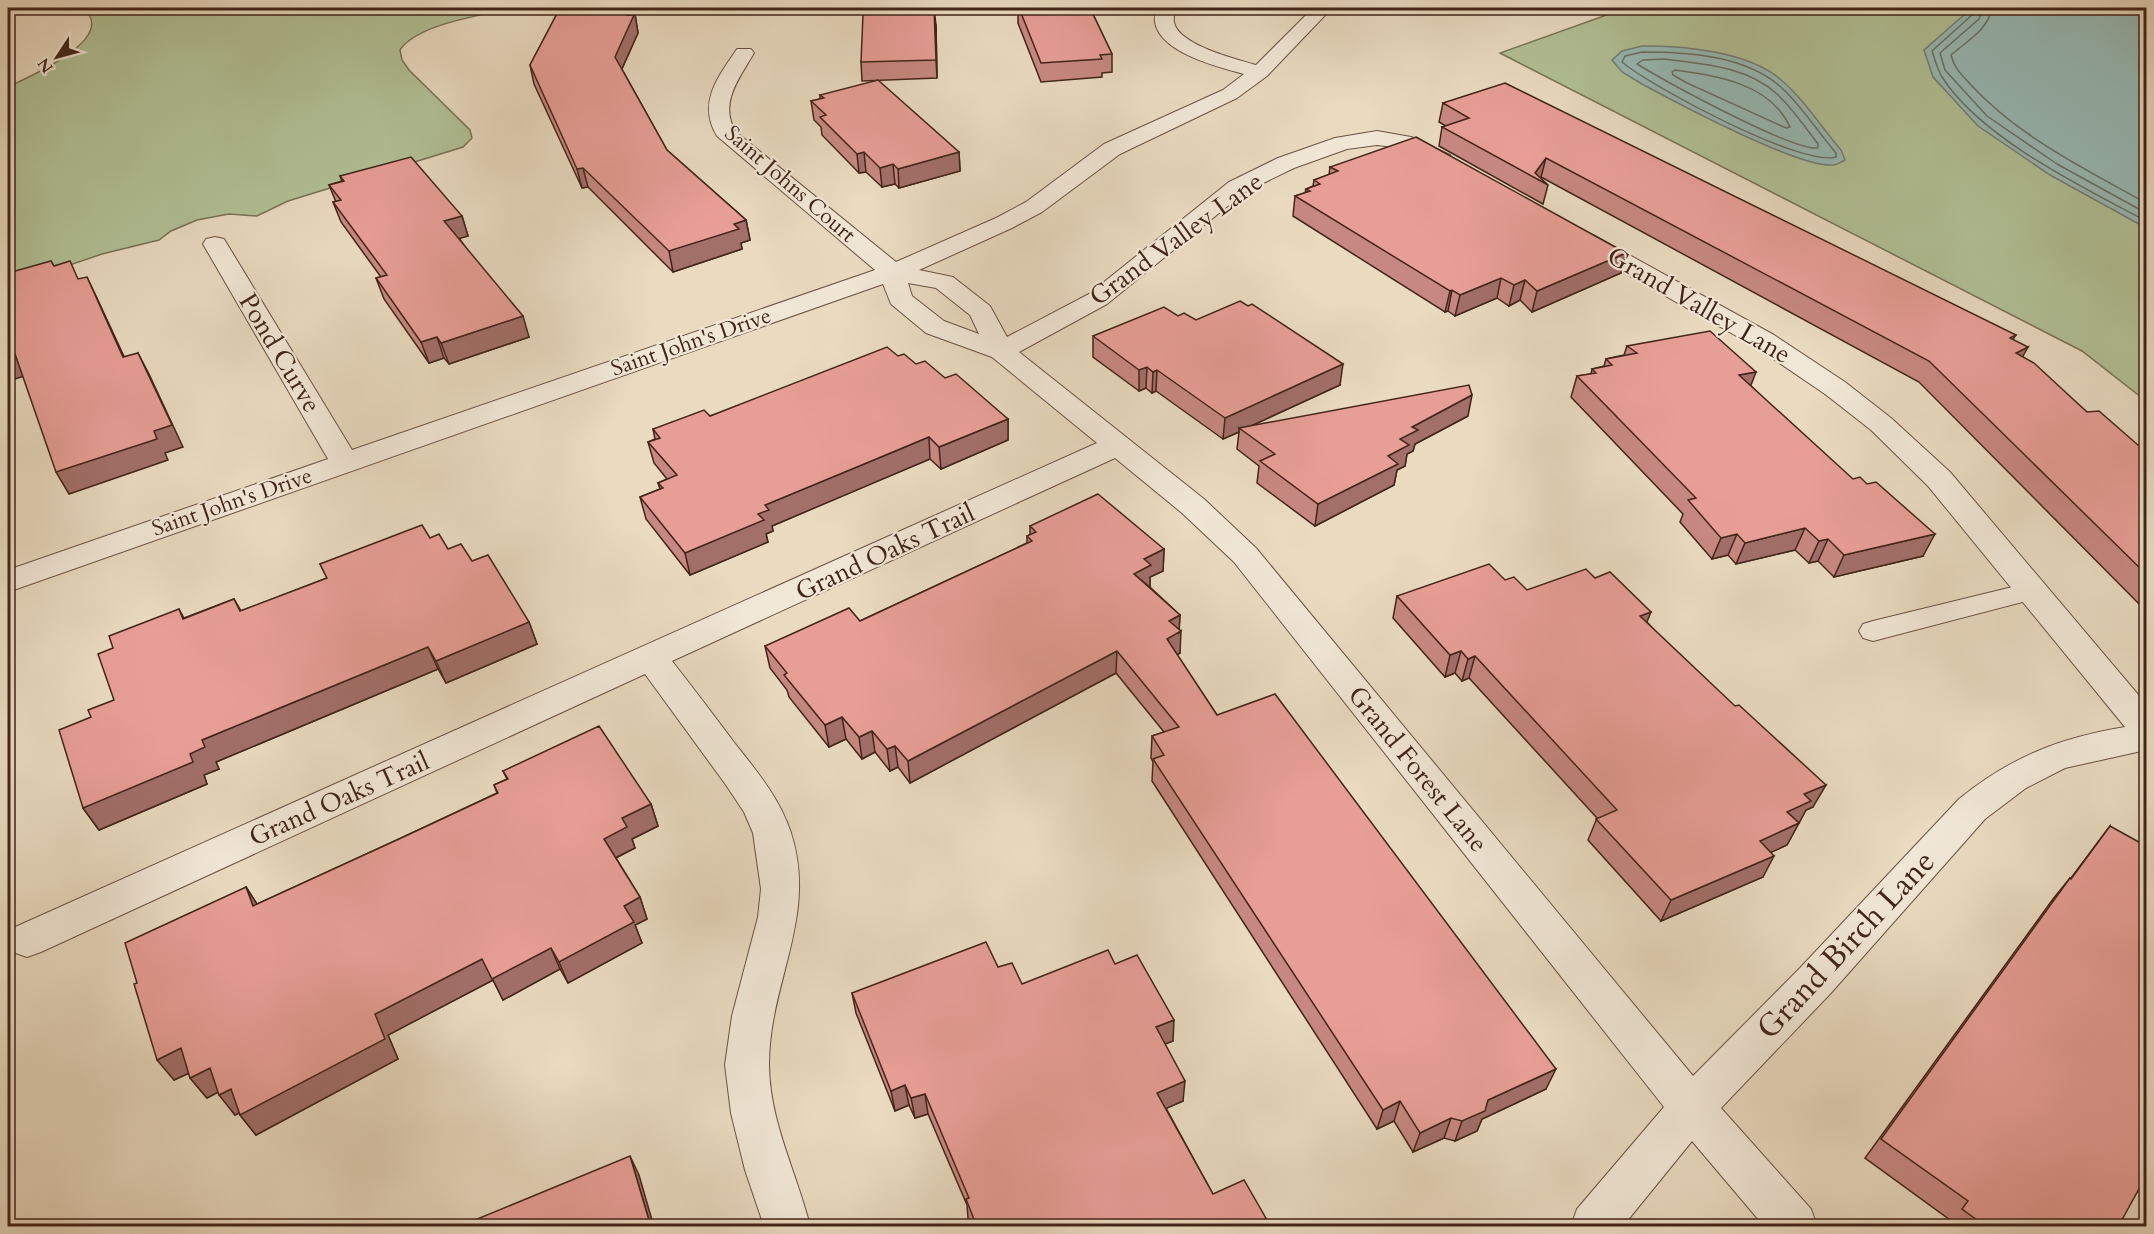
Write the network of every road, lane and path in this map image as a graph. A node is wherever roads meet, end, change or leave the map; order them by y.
1 (1166, 8) edge
2 (1323, 8) edge
3 (744, 53) dead end
4 (1260, 72) junction
5 (1460, 171) edge
6 (1561, 227) edge
7 (215, 244) dead end
8 (893, 272) junction
9 (1001, 351) junction
10 (1118, 445) junction
11 (345, 463) junction
12 (8, 581) edge
13 (2033, 591) junction
14 (1873, 631) dead end
15 (651, 658) junction
16 (2146, 728) edge
17 (2146, 737) edge
18 (27, 940) dead end
19 (1692, 1108) junction
20 (787, 1227) edge
21 (1593, 1227) edge
22 (1794, 1227) edge

1 - 4 street
2 - 4 street, Saint John's Drive
3 - 8 street, Saint Johns Court
4 - 8 street, Saint John's Drive
5 - 9 street, Grand Valley Lane
6 - 13 street, Grand Valley Lane
7 - 11 street, Pond Curve
8 - 9 street, Grand Forest Lane
8 - 9 street, Grand Forest Lane
8 - 11 street, Saint John's Drive
9 - 10 street, Grand Forest Lane
10 - 15 street, Grand Oaks Trail
10 - 19 street, Grand Forest Lane
11 - 12 street, Saint John's Drive
13 - 14 lane
13 - 16 street, Grand Valley Lane
15 - 18 street, Grand Oaks Trail
15 - 20 street
17 - 19 street, Grand Birch Lane
19 - 21 street, Grand Birch Lane
19 - 22 street, Grand Forest Lane

